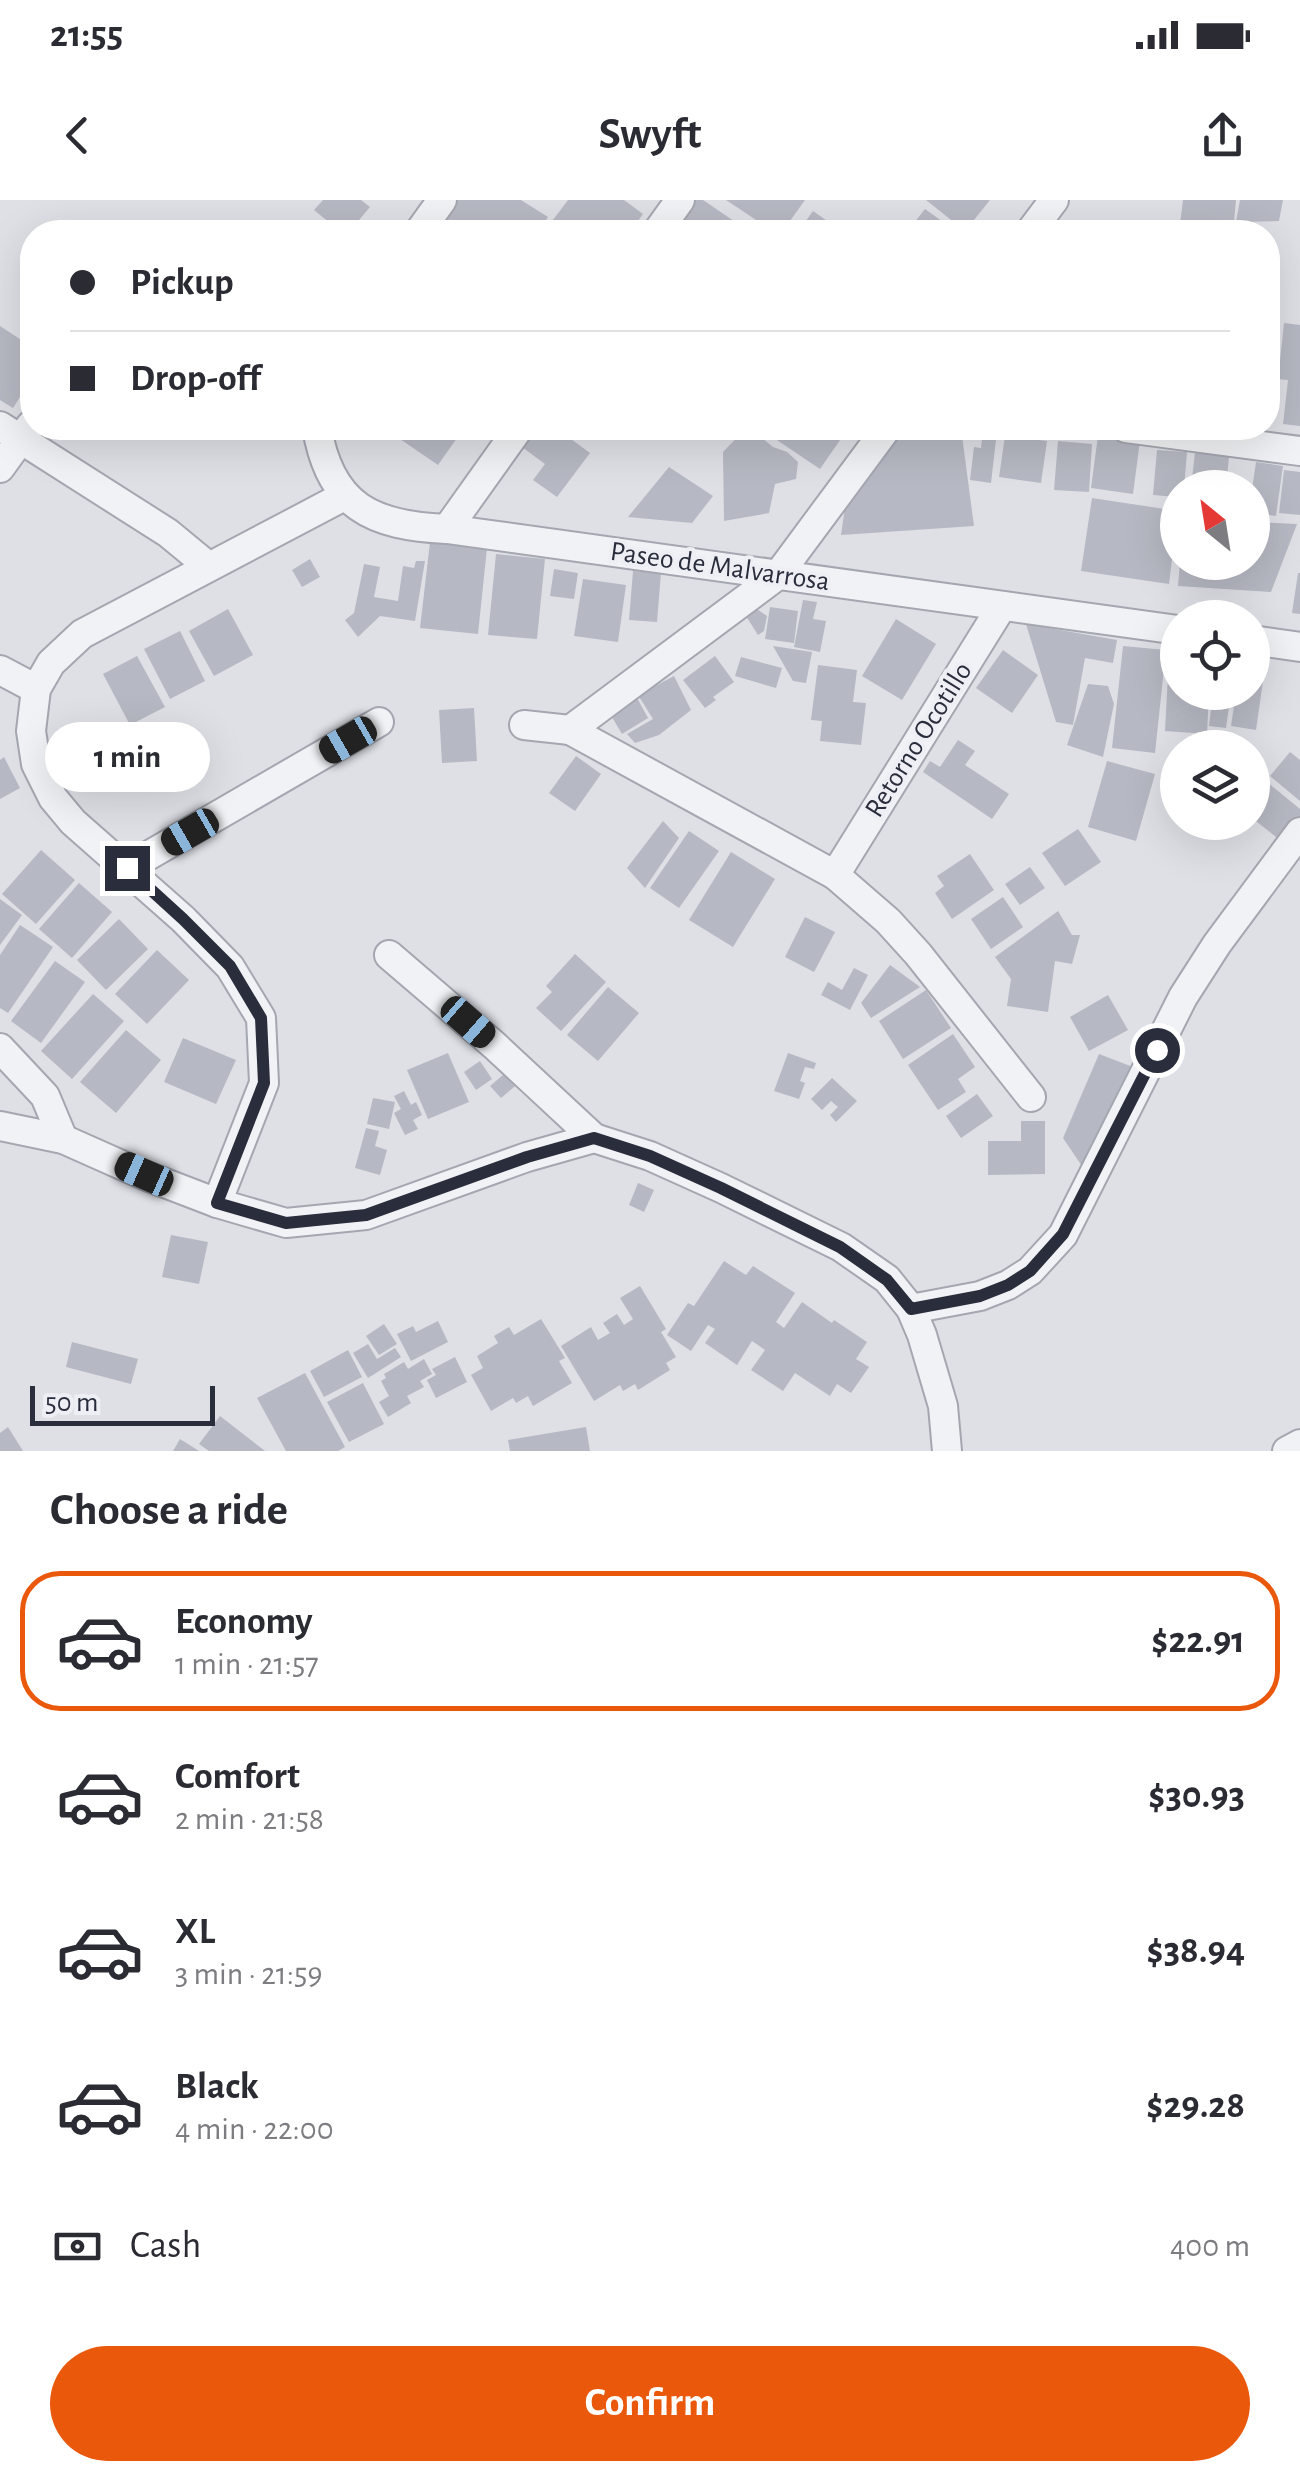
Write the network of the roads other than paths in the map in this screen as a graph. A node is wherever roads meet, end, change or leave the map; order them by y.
1 (18, 429) edge
2 (34, 440) edge
3 (318, 440) edge
4 (510, 440) edge
5 (878, 440) edge
6 (1213, 440) edge
7 (1300, 452) edge
8 (0, 468) edge
9 (344, 496) junction
10 (446, 529) junction
11 (208, 566) junction
12 (778, 576) junction
13 (1002, 606) junction
14 (1160, 628) edge
15 (1270, 643) edge
16 (1300, 647) edge
17 (0, 670) edge
18 (36, 689) junction
19 (379, 722) dead end
20 (524, 725) dead end
21 (570, 730) junction
22 (1300, 832) edge
23 (127, 868) junction
24 (835, 874) junction
25 (388, 955) dead end
26 (0, 1048) edge
27 (1031, 1097) dead end
28 (0, 1126) edge
29 (63, 1138) junction
30 (594, 1138) junction
31 (217, 1203) junction
32 (911, 1309) junction
33 (1300, 1444) edge
34 (947, 1451) edge
35 (1287, 1451) edge

1 - 8 street
2 - 11 street
3 - 9 street
4 - 10 street
5 - 12 street
6 - 7 street
9 - 10 street, Paseo de Malvarrosa
9 - 11 street
10 - 12 street, Paseo de Malvarrosa
11 - 18 street
12 - 13 street, Paseo de Malvarrosa
12 - 21 street
13 - 14 street, Paseo de Malvarrosa
13 - 24 street, Retorno Ocotillo
15 - 16 street
17 - 18 street
18 - 23 street
19 - 23 street
20 - 21 street
21 - 24 street
22 - 32 street
23 - 31 street
24 - 27 street
25 - 30 street
26 - 29 street
28 - 29 street
29 - 31 street
30 - 31 street
30 - 32 street
32 - 34 street
33 - 35 street

